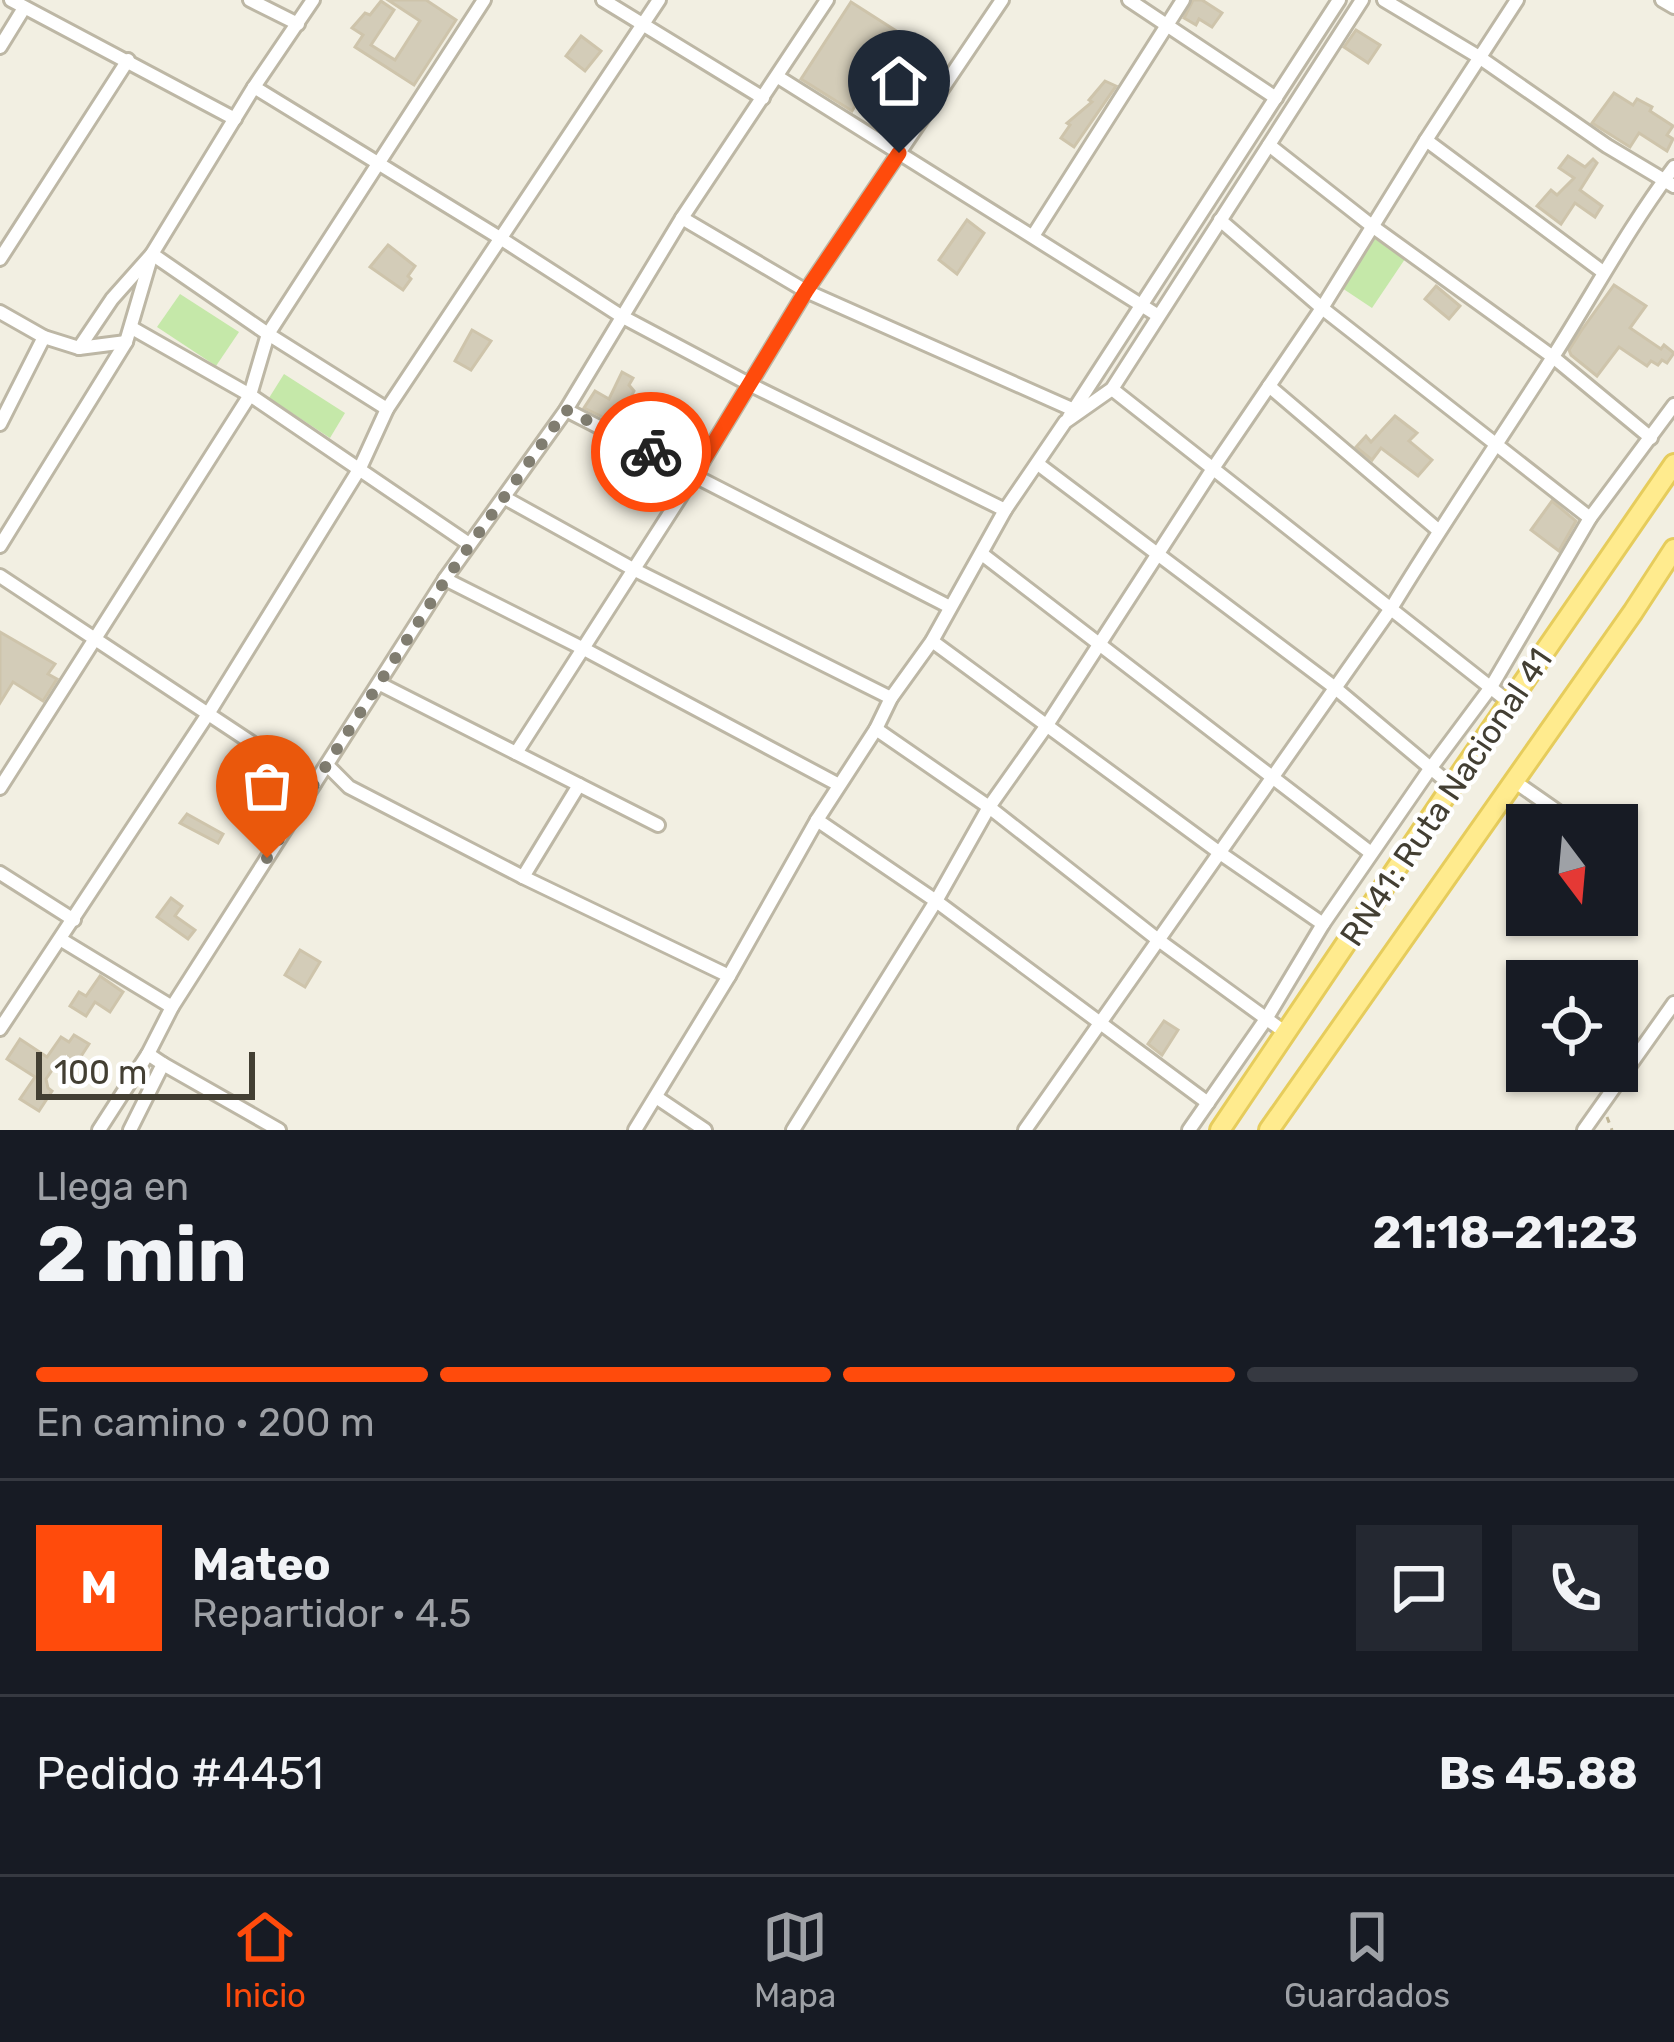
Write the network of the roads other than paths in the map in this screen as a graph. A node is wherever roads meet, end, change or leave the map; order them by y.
1 (11, 0) edge
2 (250, 0) edge
3 (313, 0) edge
4 (484, 0) edge
5 (603, 0) edge
6 (659, 0) edge
7 (827, 0) edge
8 (1002, 0) edge
9 (1129, 0) edge
10 (1183, 0) edge
11 (1339, 0) edge
12 (1362, 0) edge
13 (1384, 0) edge
14 (1517, 0) edge
15 (1662, 0) edge
16 (24, 8) junction
17 (1674, 8) edge
18 (1168, 23) junction
19 (298, 24) junction
20 (643, 25) junction
21 (0, 47) edge
22 (1479, 57) junction
23 (128, 60) junction
24 (778, 77) junction
25 (1290, 77) junction
26 (1306, 86) junction
27 (254, 87) junction
28 (763, 98) junction
29 (1276, 98) junction
30 (235, 119) junction
31 (1426, 140) junction
32 (1269, 145) junction
33 (899, 153) junction
34 (376, 164) junction
35 (1674, 166) edge
36 (1669, 183) edge
37 (682, 218) junction
38 (1220, 220) junction
39 (1372, 226) junction
40 (1034, 236) junction
41 (500, 238) junction
42 (152, 254) junction
43 (0, 259) edge
44 (1603, 272) junction
45 (806, 291) junction
46 (1141, 304) junction
47 (1322, 308) junction
48 (0, 312) edge
49 (1157, 315) junction
50 (621, 316) junction
51 (268, 334) junction
52 (129, 335) junction
53 (44, 337) junction
54 (79, 348) junction
55 (1553, 357) junction
56 (749, 384) junction
57 (1269, 386) junction
58 (1112, 389) junction
59 (250, 395) junction
60 (1674, 404) edge
61 (387, 410) junction
62 (566, 410) junction
63 (1069, 416) junction
64 (0, 424) edge
65 (1651, 438) junction
66 (1496, 442) junction
67 (1038, 464) junction
68 (1674, 464) edge
69 (1214, 467) junction
70 (360, 468) junction
71 (695, 474) junction
72 (505, 498) junction
73 (1006, 510) junction
74 (1590, 518) junction
75 (1438, 530) junction
76 (469, 544) junction
77 (0, 546) edge
78 (1674, 549) edge
79 (982, 554) junction
80 (1157, 556) junction
81 (633, 569) junction
82 (0, 576) edge
83 (446, 579) junction
84 (950, 607) junction
85 (1392, 607) junction
86 (94, 637) junction
87 (932, 640) junction
88 (1100, 645) junction
89 (584, 649) junction
90 (380, 684) junction
91 (1334, 687) junction
92 (1491, 687) junction
93 (891, 698) junction
94 (1509, 702) junction
95 (208, 714) junction
96 (1047, 725) junction
97 (876, 729) junction
98 (516, 753) junction
99 (326, 765) junction
100 (1430, 769) junction
101 (1272, 777) junction
102 (1514, 781) junction
103 (314, 784) junction
104 (579, 785) junction
105 (839, 785) junction
106 (1452, 786) junction
107 (0, 788) edge
108 (1546, 804) edge
109 (989, 807) junction
110 (818, 820) junction
111 (658, 825) dead end
112 (1371, 853) junction
113 (1220, 854) junction
114 (0, 873) edge
115 (523, 877) junction
116 (936, 901) junction
117 (74, 920) junction
118 (1323, 924) junction
119 (60, 939) junction
120 (1157, 939) junction
121 (729, 976) junction
122 (1674, 1003) edge
123 (172, 1007) junction
124 (1266, 1019) junction
125 (1099, 1023) junction
126 (0, 1029) edge
127 (1286, 1033) junction
128 (148, 1054) junction
129 (164, 1064) junction
130 (656, 1097) junction
131 (1208, 1103) junction
132 (99, 1130) edge
133 (130, 1130) edge
134 (279, 1130) edge
135 (635, 1130) edge
136 (705, 1130) edge
137 (793, 1130) edge
138 (1025, 1130) edge
139 (1189, 1130) edge
140 (1220, 1130) edge
141 (1269, 1130) edge
142 (1584, 1130) edge

1 - 16 street
2 - 19 street
3 - 19 street
4 - 34 street
5 - 20 street
6 - 20 street
7 - 24 street
8 - 33 street
9 - 18 street
10 - 18 street
11 - 25 street
12 - 26 street
13 - 22 street
14 - 22 street
15 - 17 street
16 - 21 street
16 - 23 street
18 - 29 street
18 - 40 street
19 - 27 street
20 - 28 street
20 - 41 street
22 - 31 street
22 - 36 street
23 - 30 street
23 - 43 street
24 - 28 street
24 - 33 street
25 - 26 street
25 - 29 street
26 - 32 street
27 - 30 street
27 - 34 street
28 - 37 street
29 - 46 street
30 - 42 street
31 - 39 street
31 - 44 street
32 - 38 street
32 - 39 street
33 - 40 street
33 - 45 street
34 - 41 street
34 - 51 street
35 - 36 street
36 - 44 street
37 - 45 street
37 - 50 street
38 - 47 street
38 - 49 street
39 - 47 street
39 - 55 street
40 - 46 street
41 - 50 street
41 - 61 street
42 - 51 street
42 - 52 street
42 - 54 street
44 - 55 street
45 - 56 street
45 - 63 street
46 - 49 street
46 - 63 street
47 - 57 street
47 - 66 street
48 - 53 street
49 - 58 street
50 - 56 street
50 - 62 street
51 - 59 street
51 - 61 street
52 - 54 street
52 - 59 street
52 - 77 street
53 - 54 street
53 - 64 street
55 - 65 street
55 - 66 street
56 - 71 street
56 - 73 street
57 - 69 street
57 - 75 street
58 - 63 street
58 - 69 street
59 - 70 street
59 - 86 street
60 - 65 street
61 - 70 street
62 - 71 street
62 - 72 street
63 - 67 street
65 - 74 street
66 - 74 street
66 - 75 street
67 - 73 street
67 - 80 street
68 - 94 main road, RN41: Ruta Nacional 41
69 - 80 street
69 - 85 street
70 - 76 street
70 - 95 street
71 - 81 street
71 - 84 street
72 - 76 street
72 - 81 street
73 - 79 street
74 - 92 street
75 - 85 street
76 - 83 street
78 - 102 main road, RN41: Ruta Nacional 41
79 - 84 street
79 - 88 street
80 - 88 street
80 - 91 street
81 - 89 street
81 - 93 street
82 - 86 street
83 - 89 street
83 - 90 street
84 - 87 street
85 - 91 street
85 - 92 street
86 - 95 street
86 - 107 street
87 - 93 street
87 - 96 street
88 - 96 street
88 - 101 street
89 - 98 street
89 - 105 street
90 - 98 street
90 - 99 street
91 - 100 street
91 - 101 street
92 - 94 street
92 - 100 street
93 - 97 street
94 - 106 main road, RN41: Ruta Nacional 41
95 - 103 street
95 - 117 street
96 - 109 street
96 - 113 street
97 - 105 street
97 - 109 street
98 - 104 street
99 - 103 street
99 - 115 street
100 - 106 street
100 - 112 street
101 - 112 street
101 - 113 street
102 - 108 street
102 - 141 main road, RN41: Ruta Nacional 41
103 - 123 street
104 - 111 street
104 - 115 street
105 - 110 street
106 - 127 main road, RN41: Ruta Nacional 41
109 - 116 street
109 - 120 street
110 - 116 street
110 - 121 street
112 - 118 street
113 - 118 street
113 - 120 street
114 - 117 street
115 - 121 street
116 - 125 street
116 - 137 street
117 - 119 street
118 - 124 street
119 - 123 street
119 - 126 street
120 - 124 street
120 - 125 street
121 - 130 street
122 - 142 street
123 - 128 street
124 - 127 street
124 - 131 street
125 - 131 street
125 - 138 street
127 - 140 main road, RN41: Ruta Nacional 41
128 - 129 street
128 - 132 street
129 - 133 street
129 - 134 street
130 - 135 street
130 - 136 street
131 - 139 street

